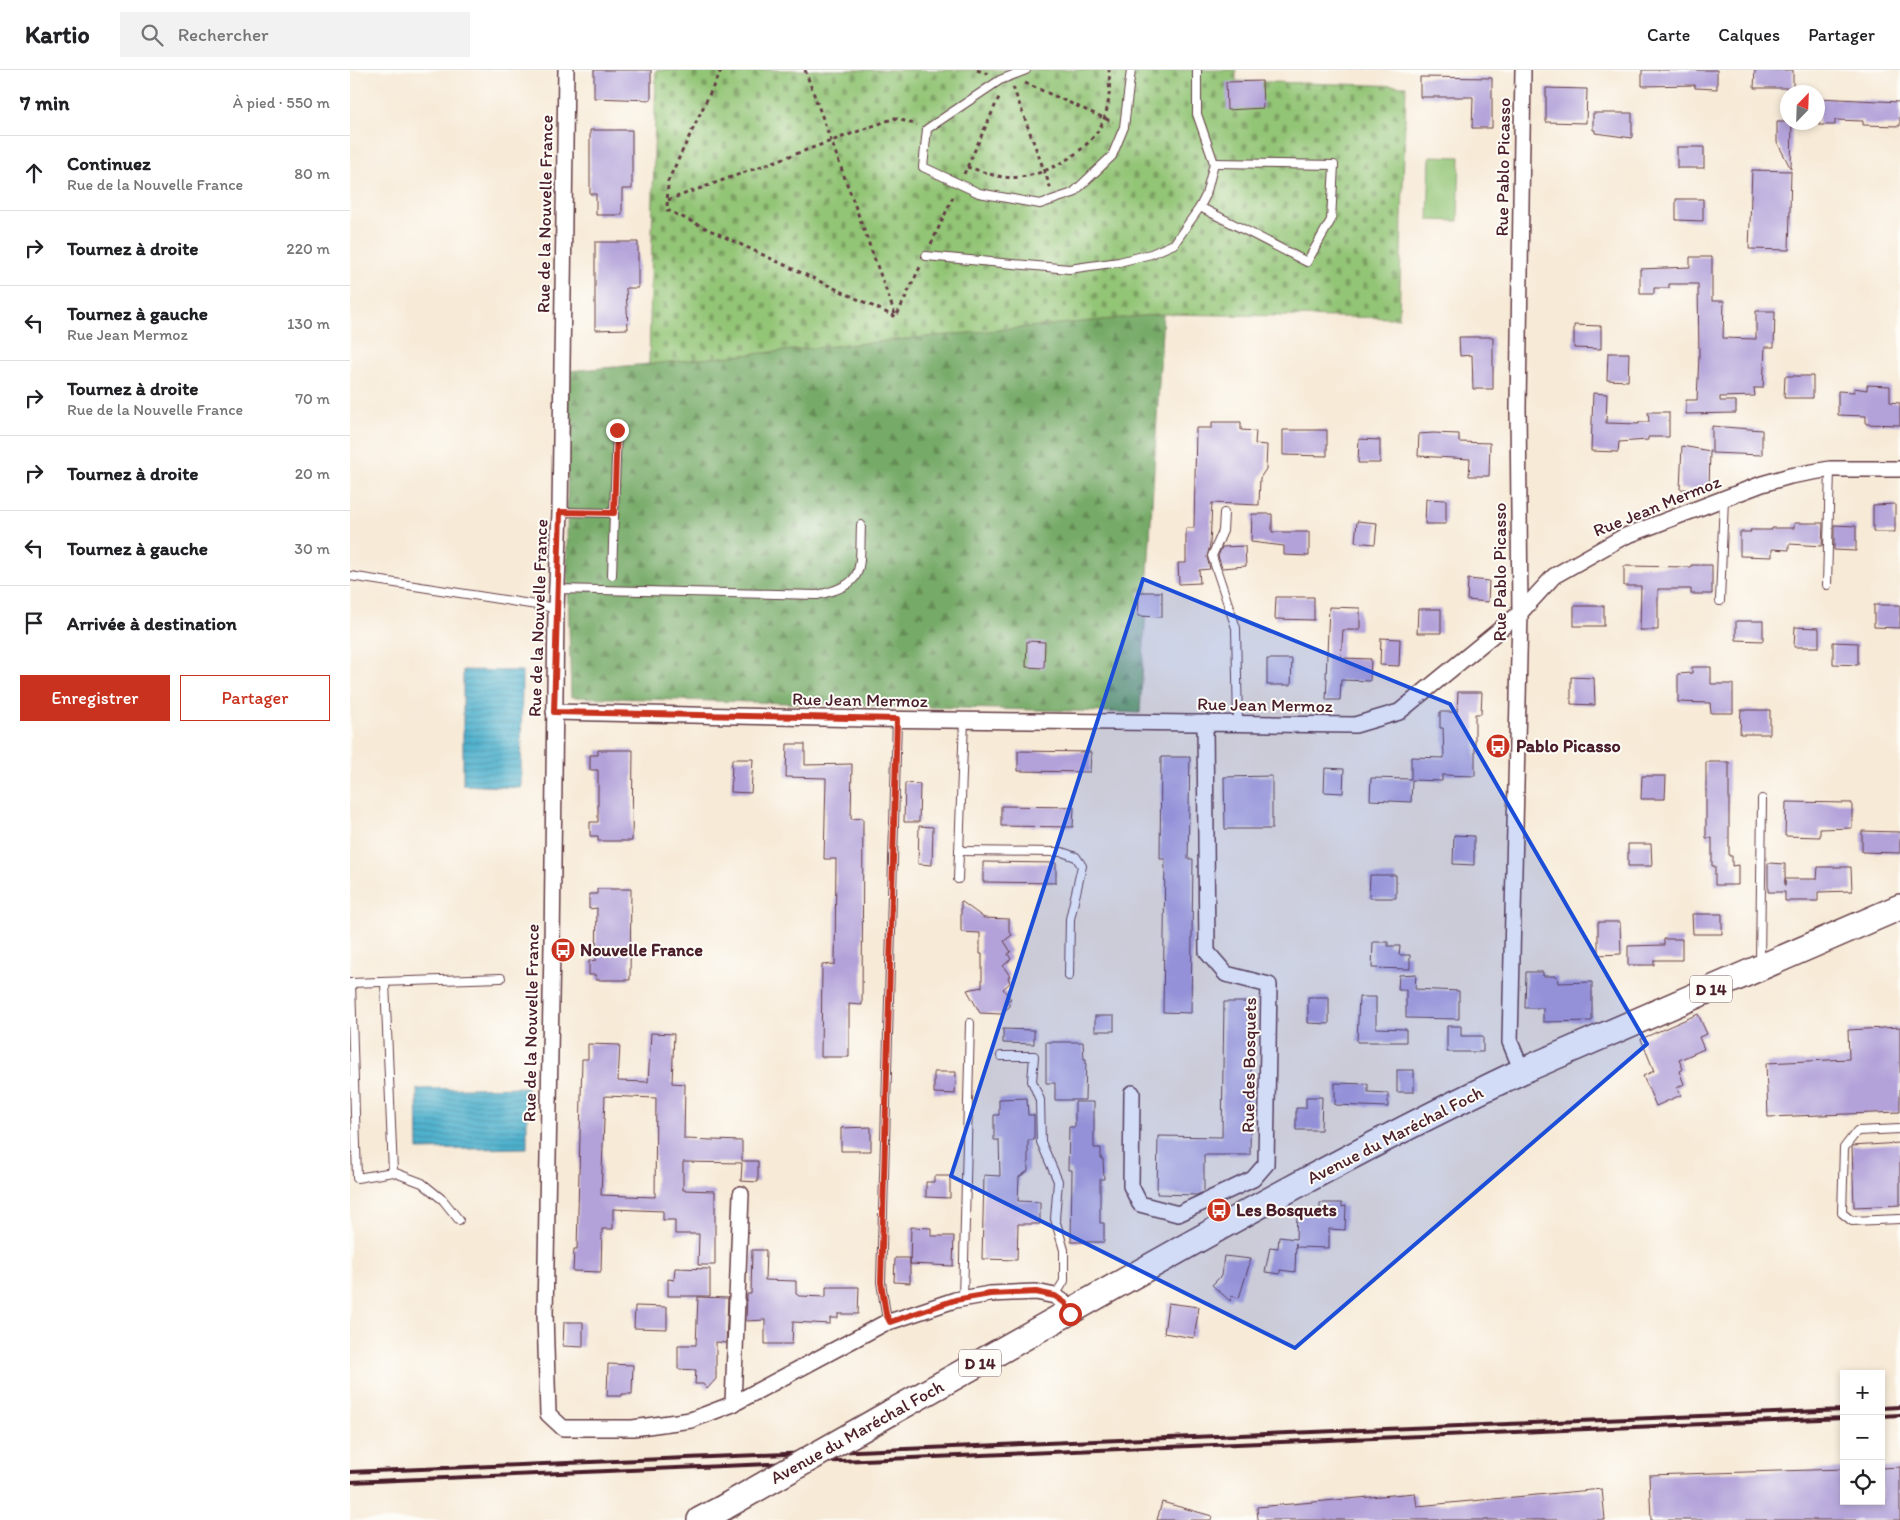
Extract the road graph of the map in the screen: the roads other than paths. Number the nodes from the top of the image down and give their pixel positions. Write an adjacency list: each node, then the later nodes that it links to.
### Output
1 (566, 70): 13 (street, Rue de la Nouvelle France)
2 (1026, 70): 3 (lane)
3 (1131, 70)
4 (1197, 70): 6 (lane)
5 (1523, 70): 23 (street, Rue Pablo Picasso)
6 (1214, 163): 7 (lane); 7 (lane)
7 (1200, 207): 8 (lane)
8 (926, 256)
9 (617, 430): 15 (lane)
10 (1830, 469): 11 (street, Rue Jean Mermoz); 12 (street, Rue Jean Mermoz); 19 (lane)
11 (1900, 469)
12 (1724, 498): 21 (lane); 23 (street, Rue Jean Mermoz)
13 (560, 512): 15 (lane); 20 (street, Rue de la Nouvelle France)
14 (1224, 512): 28 (lane)
15 (614, 513): 17 (lane)
16 (861, 525): 20 (lane)
17 (612, 575)
18 (350, 576): 22 (lane)
19 (1827, 585)
20 (557, 589): 22 (street, Rue de la Nouvelle France)
21 (1720, 601)
22 (556, 608): 24 (street, Rue de la Nouvelle France)
23 (1520, 613): 28 (street, Rue Jean Mermoz); 40 (street, Rue Pablo Picasso)
24 (554, 712): 25 (street, Rue Jean Mermoz); 51 (street, Rue de la Nouvelle France)
25 (897, 719): 26 (street, Rue Jean Mermoz); 50 (lane)
26 (964, 720): 27 (street, Rue Jean Mermoz); 30 (lane)
27 (1206, 723): 28 (street, Rue Jean Mermoz); 41 (street, Rue des Bosquets)
28 (1238, 724)
29 (1762, 799): 33 (lane)
30 (959, 851): 31 (lane); 34 (lane)
31 (958, 879)
32 (1900, 906): 33 (main road, Avenue du Maréchal Foch / D 14)
33 (1760, 967): 40 (main road, Avenue du Maréchal Foch / D 14)
34 (1069, 976)
35 (502, 978): 36 (lane)
36 (385, 982): 37 (lane); 43 (lane)
37 (351, 983): 44 (lane)
38 (970, 1023): 48 (lane)
39 (1001, 1056): 49 (lane)
40 (1522, 1071): 49 (main road, Avenue du Maréchal Foch / D 14)
41 (1132, 1093)
42 (1900, 1129): 46 (lane)
43 (393, 1172): 44 (lane); 47 (lane)
44 (354, 1178)
45 (741, 1194): 51 (street)
46 (1900, 1219)
47 (459, 1220)
48 (964, 1299): 49 (street, Rue de la Nouvelle France); 50 (street, Rue de la Nouvelle France)
49 (1062, 1305): 52 (main road, Avenue du Maréchal Foch / D 14, bridge)
50 (890, 1322): 51 (street, Rue de la Nouvelle France)
51 (733, 1404)
52 (710, 1514)

